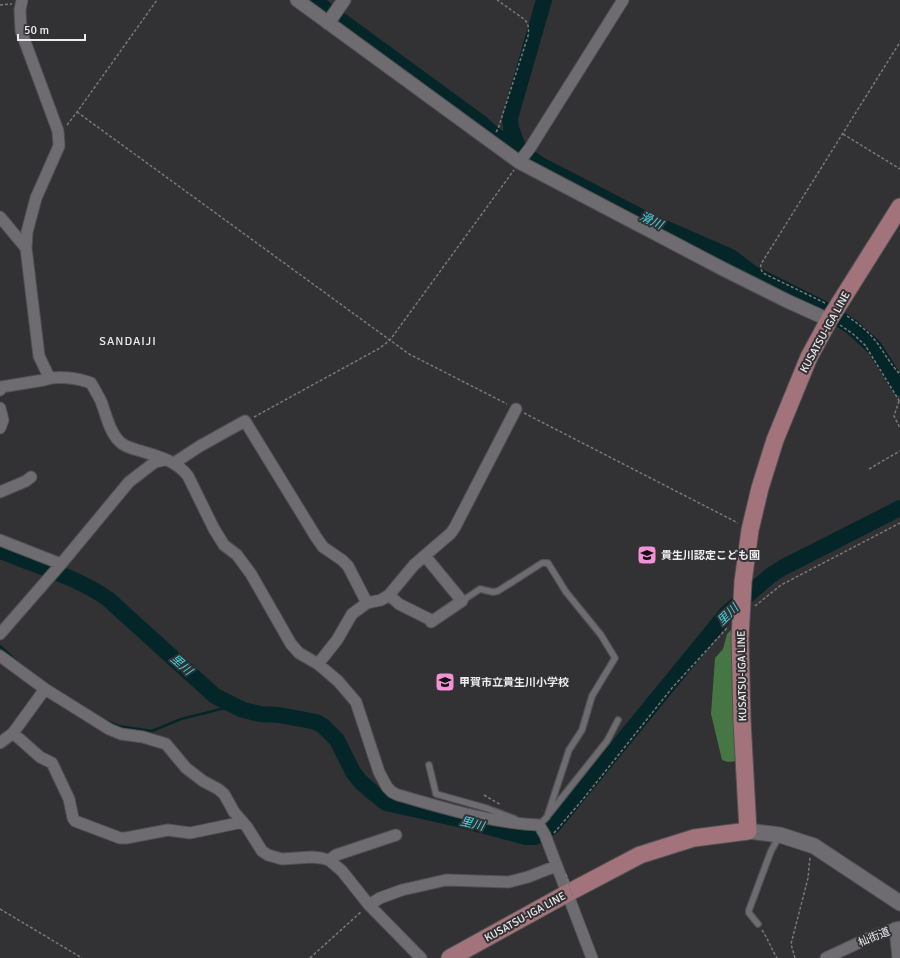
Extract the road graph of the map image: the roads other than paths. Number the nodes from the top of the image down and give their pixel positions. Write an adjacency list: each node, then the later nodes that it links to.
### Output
1 (22, 0): 9 (street)
2 (297, 0): 5 (street)
3 (344, 0): 5 (street)
4 (622, 0): 6 (street)
5 (328, 23): 6 (street)
6 (521, 160): 10 (street)
7 (898, 213): 10 (main road, KUSATSU-IGA LINE)
8 (0, 217): 9 (street)
9 (26, 248): 11 (street)
10 (833, 314): 36 (main road, KUSATSU-IGA LINE)
11 (49, 377): 12 (street); 16 (street)
12 (0, 390)
13 (0, 408): 15 (street)
14 (516, 409): 20 (street)
15 (0, 428)
16 (169, 461): 21 (street); 24 (street); 27 (street)
17 (31, 477): 18 (street)
18 (0, 492)
19 (0, 540): 21 (street)
20 (425, 556): 22 (street); 23 (street)
21 (59, 566): 25 (street)
22 (389, 595): 23 (street); 24 (street)
23 (462, 601): 35 (lane)
24 (367, 603): 27 (street)
25 (0, 634)
26 (0, 656): 28 (street)
27 (318, 664): 34 (street)
28 (45, 690): 30 (street); 33 (street)
29 (618, 720): 35 (lane)
30 (12, 733): 31 (street); 33 (street)
31 (0, 743)
32 (429, 765): 34 (lane)
33 (243, 822): 39 (street)
34 (526, 825): 35 (street)
35 (543, 829): 40 (street)
36 (748, 831): 38 (main road); 41 (main road, KUSATSU-IGA LINE)
37 (396, 835): 39 (street)
38 (780, 835): 42 (main road); 44 (lane)
39 (329, 860): 43 (street)
40 (556, 866): 41 (street); 43 (street)
41 (569, 895): 47 (main road, KUSATSU-IGA LINE); 48 (street)
42 (900, 903)
43 (369, 905): 46 (street)
44 (758, 924)
45 (898, 928): 49 (street, 杣街道); 50 (street)
46 (421, 958)
47 (450, 958)
48 (592, 958)
49 (826, 958)
50 (898, 958)

